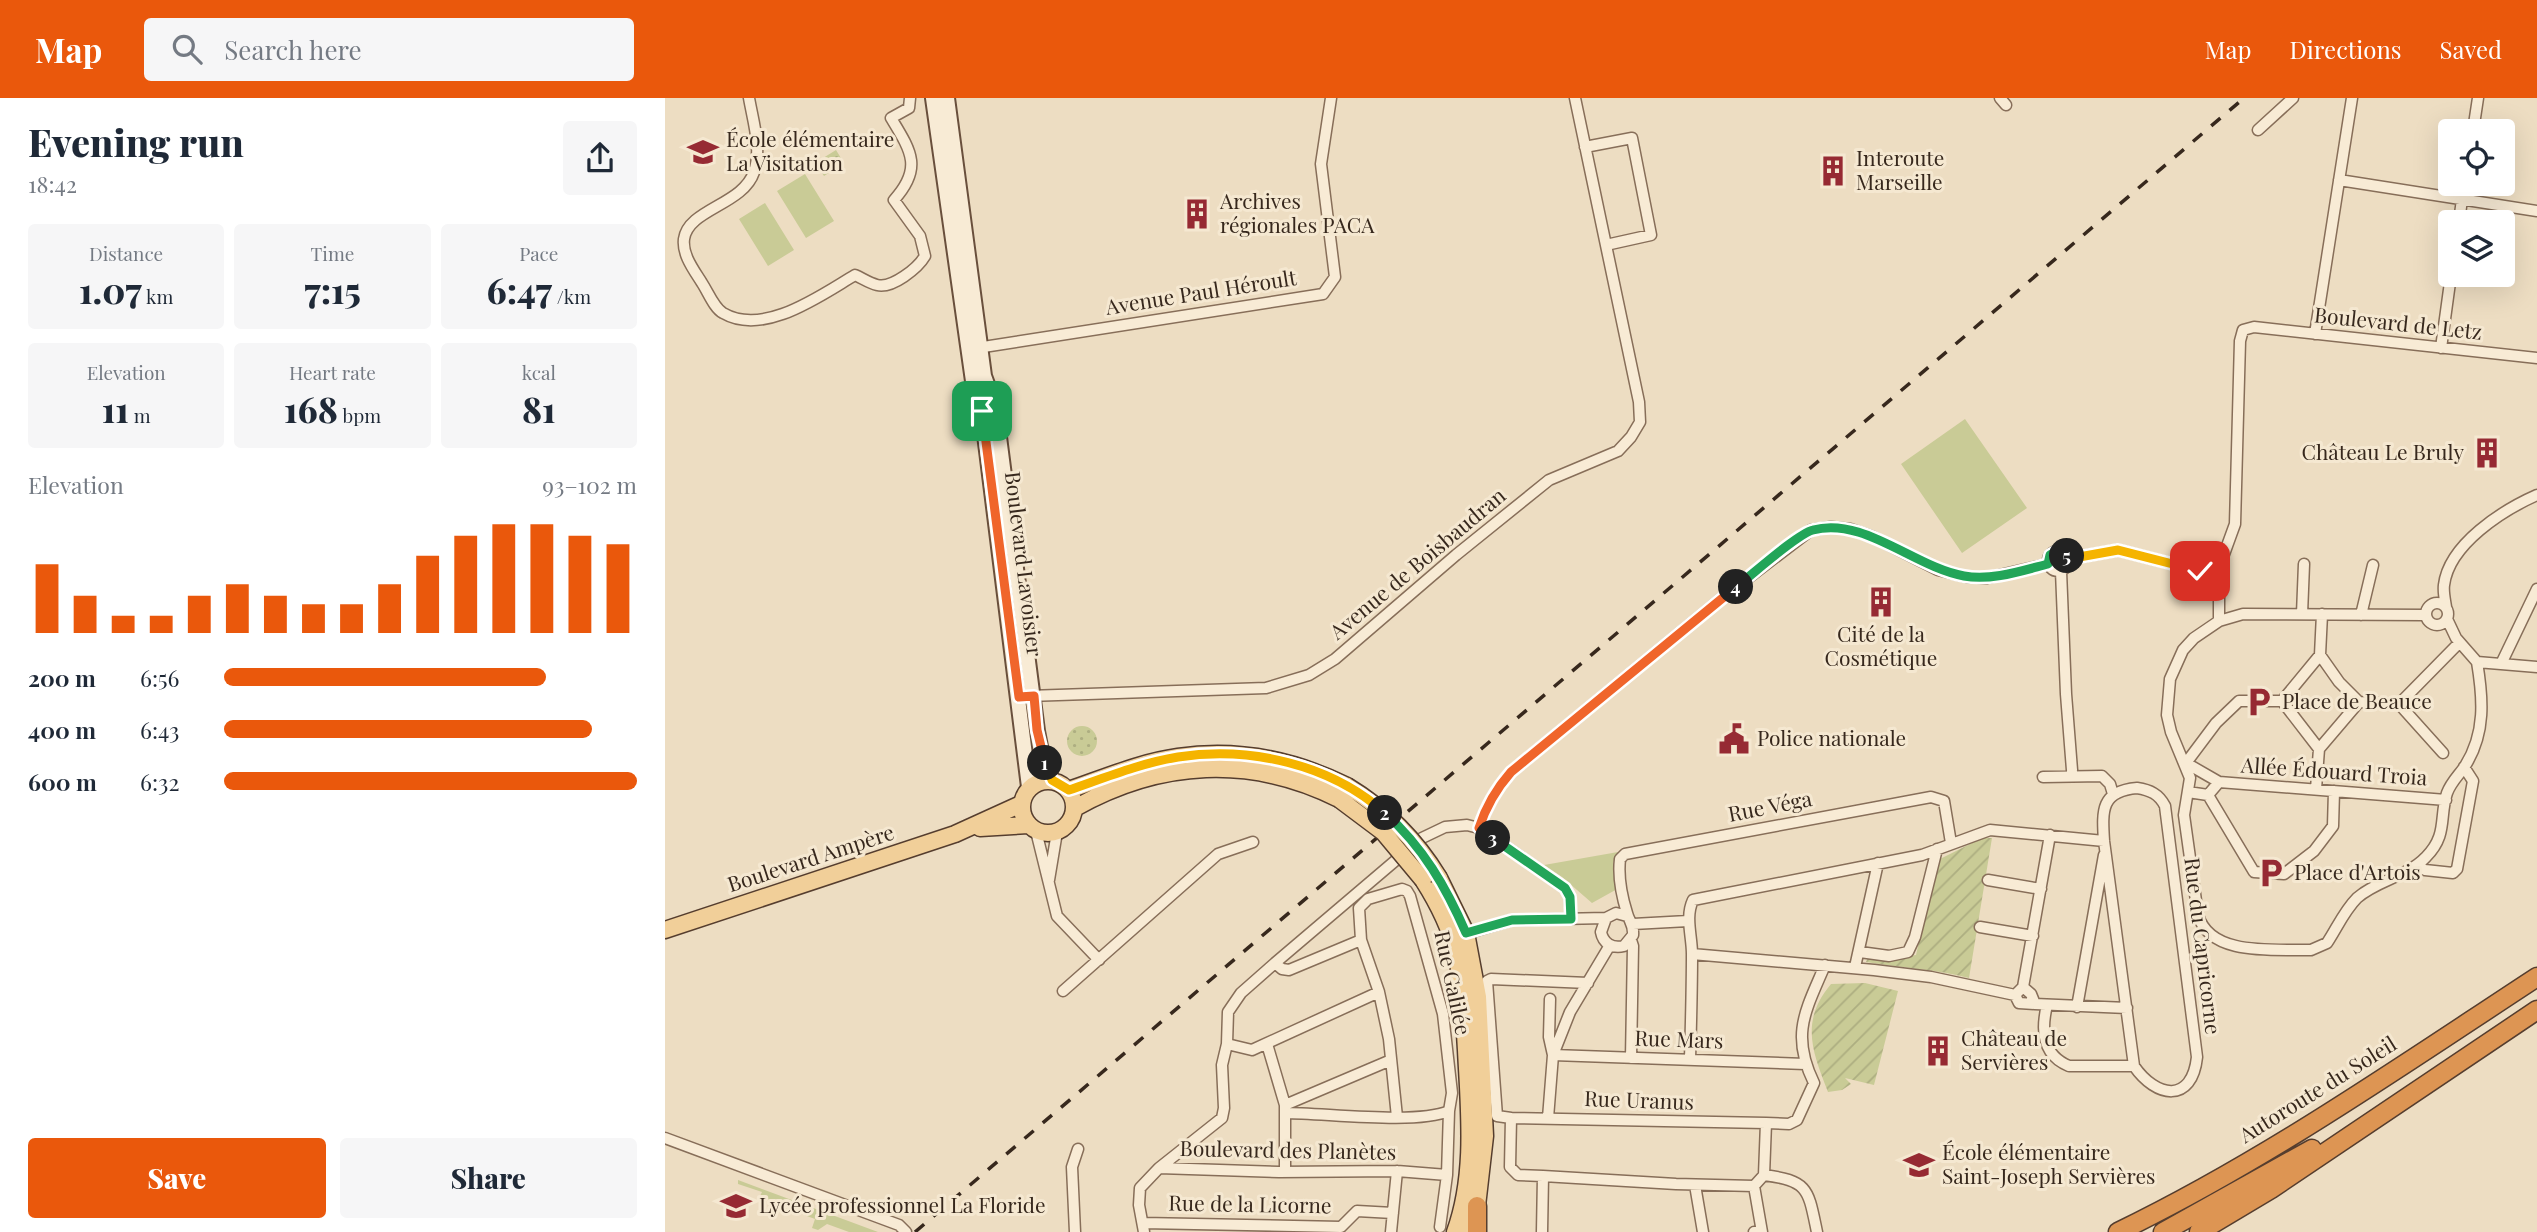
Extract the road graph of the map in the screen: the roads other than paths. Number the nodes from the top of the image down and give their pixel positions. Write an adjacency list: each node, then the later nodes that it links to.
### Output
1 (749, 98): 2 (street)
2 (910, 98)
3 (933, 98): 22 (street, Boulevard Lavoisier)
4 (947, 98): 22 (street, Boulevard Lavoisier)
5 (1331, 98): 22 (street, Avenue Paul Héroult)
6 (1575, 98): 12 (street, Avenue de Boisbaudran)
7 (2293, 98): 11 (street)
8 (2352, 98): 13 (street)
9 (2478, 98): 10 (street)
10 (2475, 119)
11 (2258, 130)
12 (1585, 147): 18 (street, Avenue de Boisbaudran); 18 (street)
13 (2339, 180): 15 (street); 20 (street)
14 (2463, 196): 15 (street)
15 (2462, 200): 16 (street); 17 (street)
16 (2461, 210)
17 (2537, 211)
18 (1606, 245): 47 (street, Avenue de Boisbaudran)
19 (2449, 287): 21 (street)
20 (2315, 334): 21 (street, Boulevard de Letz); 25 (street, Boulevard de Letz)
21 (2441, 348): 23 (street, Boulevard de Letz)
22 (974, 349): 47 (street, Boulevard Lavoisier)
23 (2537, 358)
24 (2537, 495): 31 (street)
25 (2068, 559): 26 (street); 29 (street)
26 (2048, 564): 29 (street); 72 (street)
27 (2304, 564): 35 (street)
28 (2373, 565): 37 (street)
29 (2061, 571): 55 (street)
30 (2219, 586): 40 (street)
31 (2444, 587): 33 (street); 34 (street)
32 (2537, 589): 45 (street)
33 (2430, 604): 34 (street); 38 (street)
34 (2446, 607): 39 (street)
35 (2302, 614): 36 (street); 40 (street)
36 (2322, 614): 37 (street); 43 (street)
37 (2361, 615): 38 (street)
38 (2425, 615): 41 (street)
39 (2447, 619): 41 (street); 42 (street)
40 (2220, 621): 53 (street)
41 (2438, 626): 42 (street)
42 (2458, 640): 44 (street); 50 (street)
43 (2320, 655): 48 (street); 49 (street)
44 (2477, 662): 45 (street); 54 (street)
45 (2501, 664): 46 (street)
46 (2537, 667)
47 (1027, 696): 57 (street, Boulevard Lavoisier); 59 (street, Boulevard Lavoisier)
48 (2281, 701): 51 (street); 53 (street)
49 (2359, 702): 50 (street); 51 (street)
50 (2399, 705): 52 (street)
51 (2319, 749): 60 (street)
52 (2442, 753)
53 (2186, 763): 58 (street, Allée Édouard Troia); 64 (street)
54 (2464, 767): 67 (street); 80 (street)
55 (2072, 770)
56 (2043, 777): 65 (street)
57 (1052, 780): 59 (main road); 61 (main road)
58 (2219, 782): 60 (street, Allée Édouard Troia); 66 (street, Allée Édouard Troia)
59 (1029, 787): 68 (main road)
60 (2316, 789): 62 (street, Allée Édouard Troia)
61 (1069, 790): 63 (main road); 69 (main road)
62 (2334, 790): 66 (street); 67 (street, Allée Édouard Troia)
63 (1343, 792): 69 (main road); 90 (main road, bridge)
64 (2188, 792): 66 (street); 80 (street)
65 (2113, 793): 77 (street); 119 (street, Rue du Capricorne)
66 (2208, 795)
67 (2446, 800): 80 (street)
68 (1021, 804): 70 (main road, Boulevard Ampère); 71 (main road)
69 (1075, 808): 73 (main road)
70 (971, 828): 71 (main road, Boulevard Ampère); 89 (main road, Boulevard Ampère)
71 (1032, 828): 73 (main road); 82 (street)
72 (1479, 828): 85 (street); 99 (street)
73 (1057, 832): 82 (street)
74 (2050, 835): 76 (street); 77 (street); 83 (street)
75 (1253, 842): 98 (street)
76 (1951, 843): 78 (street); 86 (street, Rue Véga)
77 (2104, 845): 109 (street); 110 (street)
78 (1937, 849): 79 (street); 96 (street)
79 (1878, 863): 87 (street); 96 (street)
80 (2418, 866)
81 (1988, 880): 83 (street)
82 (1048, 887): 98 (street)
83 (2041, 889): 92 (street)
84 (1606, 918): 85 (street); 86 (street); 91 (street)
85 (1571, 919): 90 (street); 91 (street)
86 (1630, 920): 87 (street); 94 (street)
87 (1688, 921): 97 (street)
88 (1980, 927): 92 (street)
89 (665, 930)
90 (1459, 936): 137 (main road); 140 (main road)
91 (1602, 936): 95 (street)
92 (2033, 936): 105 (street)
93 (1361, 940): 99 (street); 106 (street); 122 (street, Rue Galilée)
94 (1631, 940): 95 (street); 115 (street)
95 (1610, 945): 103 (street)
96 (1860, 952): 101 (street)
97 (1692, 954): 100 (street); 116 (street)
98 (1098, 960): 104 (street)
99 (1275, 963): 112 (street)
100 (1825, 965): 101 (street); 118 (street)
101 (1856, 967): 105 (street)
102 (2537, 977): 150 (highway, Autoroute du Soleil)
103 (1588, 983): 114 (street); 124 (street)
104 (1063, 991)
105 (2019, 991): 108 (street)
106 (1379, 992): 113 (street); 117 (street)
107 (1550, 999): 114 (street)
108 (2047, 1005): 109 (street); 119 (street)
109 (2077, 1007): 110 (street)
110 (2127, 1008): 119 (street)
111 (2537, 1010): 120 (highway)
112 (1227, 1044): 113 (street); 129 (street)
113 (1268, 1044): 121 (street)
114 (1553, 1055): 115 (street, Rue Mars); 125 (street)
115 (1631, 1058): 116 (street, Rue Mars)
116 (1690, 1059): 118 (street, Rue Mars)
117 (1391, 1060): 121 (street); 123 (street)
118 (1805, 1064): 126 (street, Rue Uranus)
119 (2134, 1066)
120 (2416, 1090): 151 (highway); 152 (highway)
121 (1285, 1109): 123 (street); 131 (street)
122 (1449, 1111): 123 (street); 132 (street, Rue Galilée)
123 (1397, 1117)
124 (1511, 1118): 125 (street, Rue Uranus); 134 (street)
125 (1548, 1118): 126 (street, Rue Uranus)
126 (1766, 1124): 133 (street)
127 (665, 1138): 141 (street)
128 (1078, 1149): 142 (street)
129 (1159, 1168): 131 (street, Boulevard des Planètes); 139 (street, Boulevard des Planètes)
130 (1397, 1171): 131 (street, Boulevard des Planètes); 132 (street, Boulevard des Planètes); 138 (street)
131 (1285, 1172)
132 (1447, 1174): 140 (street, Rue Galilée)
133 (1764, 1175): 136 (street); 149 (street)
134 (1543, 1176): 135 (street); 145 (street)
135 (1695, 1185): 136 (street); 146 (street)
136 (1754, 1186): 148 (street)
137 (1477, 1206): 140 (main road); 144 (highway)
138 (1393, 1213): 139 (street, Rue de la Licorne); 143 (street)
139 (1143, 1227)
140 (1454, 1230)
141 (906, 1232)
142 (1075, 1232)
143 (1391, 1232)
144 (1477, 1232)
145 (1542, 1232)
146 (1703, 1232)
147 (1754, 1232): 148 (street)
148 (1762, 1232)
149 (1817, 1232)
150 (2118, 1232)
151 (2163, 1232)
152 (2199, 1232)

